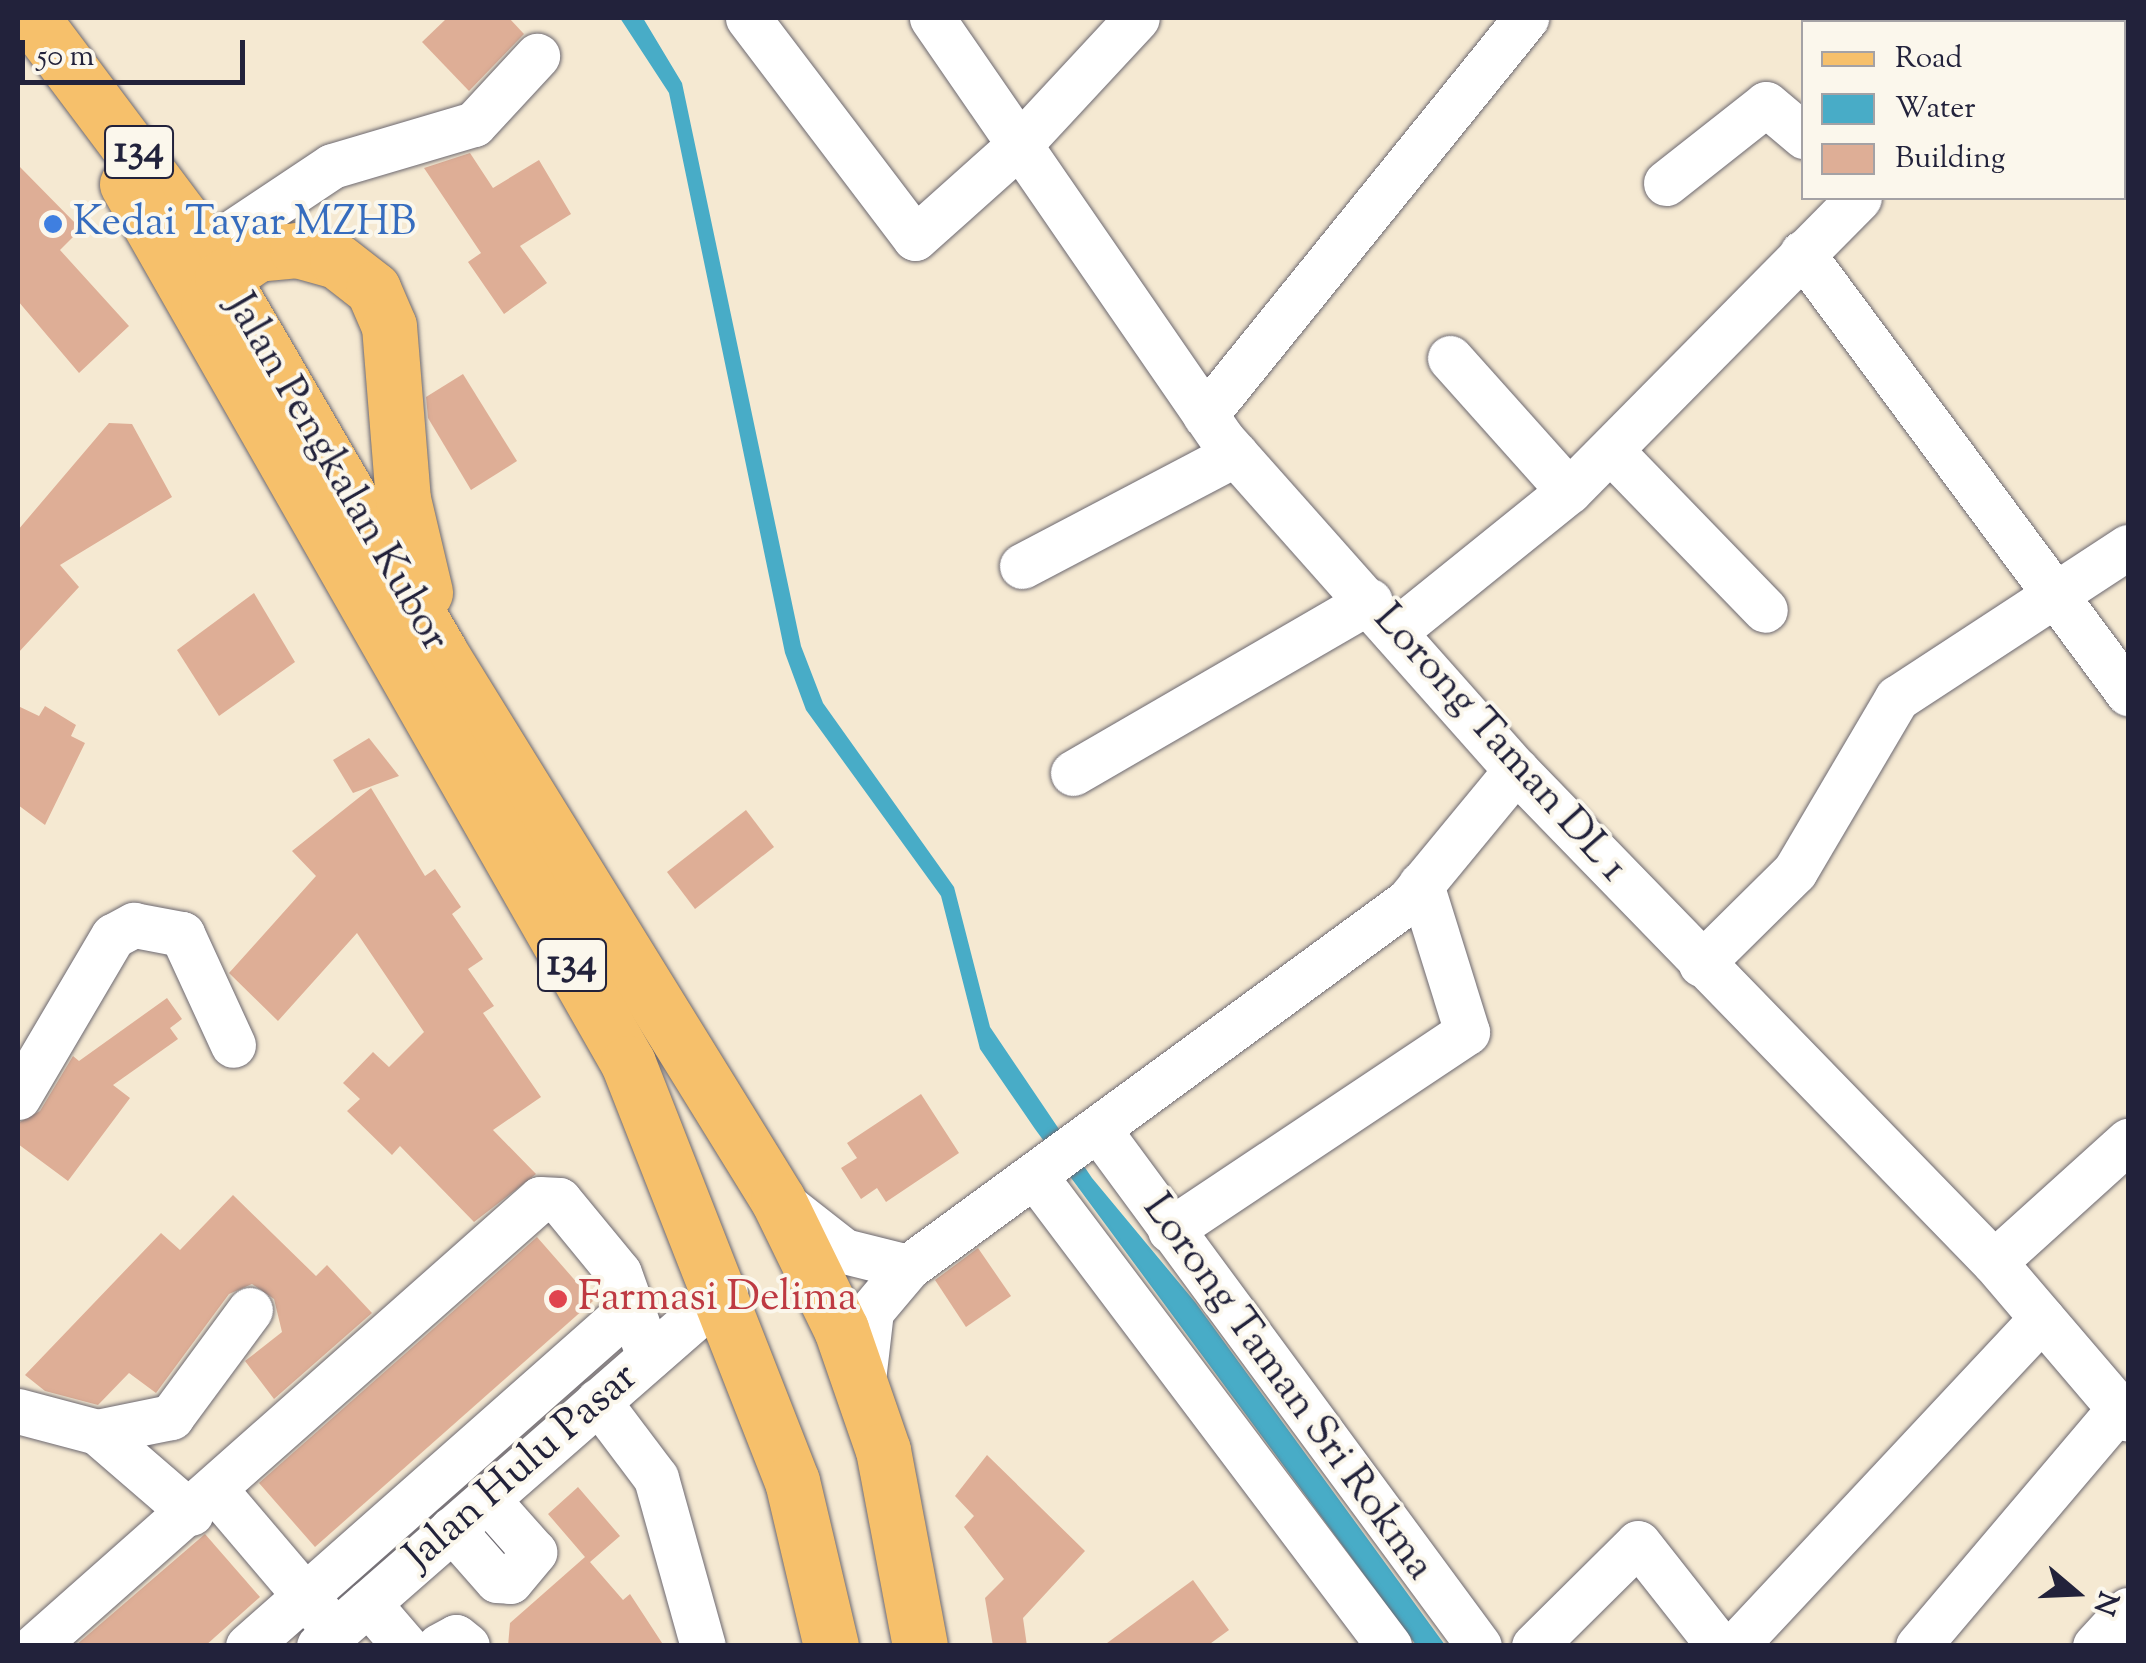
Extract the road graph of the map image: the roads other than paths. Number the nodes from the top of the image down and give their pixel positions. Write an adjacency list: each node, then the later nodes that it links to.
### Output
1 (32, 18): 7 (main road)
2 (748, 18): 9 (street)
3 (932, 18): 9 (street, Lorong Taman DL 1)
4 (1138, 18): 9 (street)
5 (1526, 18): 16 (street)
6 (537, 56): 13 (street)
7 (65, 61): 13 (main road, Jalan Pengkalan Kubor / 134); 14 (main road, Jalan Pengkalan Kubor / 134)
8 (1801, 133): 10 (street)
9 (1019, 144): 16 (street, Lorong Taman DL 1)
10 (1666, 183)
11 (1854, 200): 12 (street)
12 (1802, 253): 17 (street); 22 (street)
13 (214, 264): 14 (main road); 25 (main road, Jalan Pengkalan Kubor / 134); 25 (main road)
14 (204, 331): 40 (main road, Jalan Pengkalan Kubor / 134)
15 (1450, 358): 19 (street)
16 (1205, 415): 18 (street, Lorong Taman DL 1)
17 (1611, 451): 19 (street); 23 (street)
18 (1236, 454): 21 (street); 24 (street, Lorong Taman DL 1)
19 (1569, 491): 24 (street)
20 (2128, 547): 22 (street)
21 (1022, 566)
22 (2059, 597): 26 (street); 30 (street)
23 (1765, 610)
24 (1382, 617): 27 (street, Lorong Taman DL 1); 28 (street)
25 (440, 652): 36 (main road, Jalan Pengkalan Kubor / 134)
26 (2128, 692)
27 (1516, 770): 29 (street); 30 (street, Lorong Taman DL 1)
28 (1074, 773)
29 (1422, 884): 33 (street); 37 (street)
30 (1701, 964): 38 (street, Lorong Taman DL 1)
31 (233, 1045): 32 (street)
32 (18, 1097)
33 (1091, 1136): 35 (street); 37 (street, Lorong Taman Sri Rokma)
34 (2128, 1141): 38 (street)
35 (1040, 1175): 39 (street); 64 (street)
36 (778, 1200): 39 (street); 45 (main road, Jalan Pengkalan Kubor / 134)
37 (1170, 1230): 65 (street, Lorong Taman Sri Rokma)
38 (1994, 1262): 43 (street, Lorong Taman DL 1)
39 (908, 1268): 45 (street)
40 (725, 1291): 44 (street, Jalan Hulu Pasar); 57 (main road, Jalan Pengkalan Kubor / 134)
41 (632, 1308): 44 (street); 51 (street); 53 (street)
42 (250, 1310): 49 (street)
43 (2042, 1318): 48 (street, Lorong Taman DL 1); 68 (street)
44 (649, 1357): 46 (street, Jalan Hulu Pasar)
45 (863, 1390): 56 (main road, Jalan Pengkalan Kubor / 134)
46 (598, 1402): 50 (street, Jalan Hulu Pasar); 63 (street)
47 (18, 1410): 49 (street)
48 (2124, 1414): 69 (street)
49 (97, 1432): 51 (street)
50 (487, 1499): 52 (street, Jalan Hulu Pasar); 52 (street)
51 (203, 1502): 53 (street); 58 (street)
52 (452, 1529): 55 (street, Jalan Hulu Pasar)
53 (305, 1595): 55 (street); 59 (street)
54 (2128, 1610): 70 (street)
55 (341, 1626): 60 (street)
56 (918, 1631)
57 (833, 1637)
58 (35, 1646)
59 (248, 1646)
60 (404, 1646)
61 (439, 1646): 62 (street)
62 (467, 1646)
63 (703, 1646)
64 (1389, 1646)
65 (1478, 1646)
66 (1534, 1646): 67 (street)
67 (1720, 1646)
68 (1735, 1646)
69 (1918, 1646)
70 (2095, 1646)

